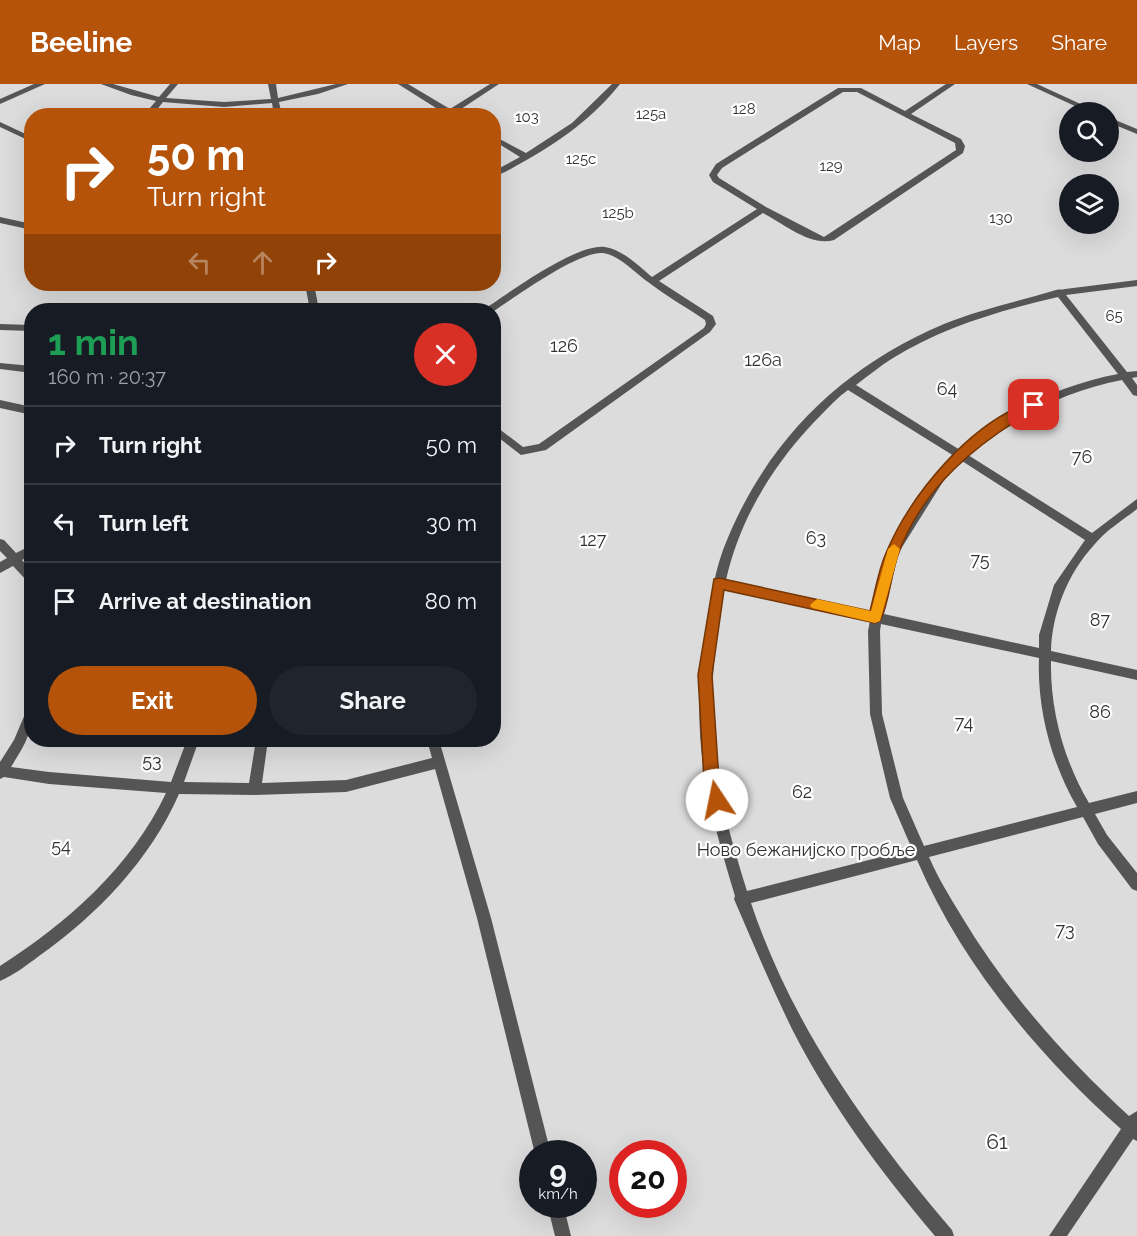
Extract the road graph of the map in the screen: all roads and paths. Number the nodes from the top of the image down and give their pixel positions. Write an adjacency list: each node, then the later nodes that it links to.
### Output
1 (41, 84): 13 (lane)
2 (105, 84): 11 (lane)
3 (174, 84): 11 (lane)
4 (272, 84): 12 (lane)
5 (344, 84): 12 (lane)
6 (402, 84): 17 (lane)
7 (495, 84): 18 (lane)
8 (616, 84): 25 (lane)
9 (951, 84): 19 (lane)
10 (1031, 84): 14 (lane)
11 (160, 100): 12 (lane); 15 (lane)
12 (275, 100): 16 (lane)
13 (0, 102)
14 (1072, 102)
15 (154, 108)
16 (276, 108)
17 (439, 108)
18 (460, 108)
19 (905, 114): 27 (lane); 27 (lane)
20 (0, 124): 23 (lane)
21 (1119, 124): 22 (lane)
22 (1137, 132)
23 (24, 136)
24 (501, 142): 25 (lane)
25 (526, 157): 26 (lane)
26 (501, 170)
27 (763, 209): 30 (lane)
28 (0, 220): 29 (lane)
29 (24, 225)
30 (652, 280): 33 (lane); 43 (lane)
31 (1137, 283): 32 (lane)
32 (1059, 292): 38 (lane); 39 (lane)
33 (500, 303)
34 (0, 327): 35 (lane)
35 (24, 328)
36 (0, 366): 37 (lane)
37 (24, 369)
38 (1131, 375): 40 (lane); 44 (lane)
39 (847, 384): 44 (lane); 52 (lane)
40 (1137, 392)
41 (0, 404): 42 (lane)
42 (24, 409)
43 (501, 435)
44 (960, 455): 46 (lane); 53 (lane)
45 (1137, 503): 46 (lane)
46 (1091, 537): 54 (lane)
47 (0, 543): 49 (lane)
48 (24, 553): 49 (lane)
49 (15, 558): 50 (lane); 51 (lane)
50 (0, 568)
51 (24, 569)
52 (719, 583): 53 (lane); 68 (lane)
53 (875, 617): 54 (lane); 66 (lane)
54 (1043, 654): 55 (lane); 65 (lane)
55 (1137, 675)
56 (24, 731): 61 (lane)
57 (190, 747): 62 (lane)
58 (261, 747): 63 (lane)
59 (435, 747): 60 (lane)
60 (440, 762): 63 (lane); 71 (lane)
61 (1, 772): 62 (lane)
62 (175, 788): 63 (lane); 69 (lane)
63 (255, 789)
64 (1137, 797): 65 (lane)
65 (1085, 810): 66 (lane); 67 (lane)
66 (917, 854): 68 (lane); 70 (lane)
67 (1137, 884)
68 (741, 899): 74 (lane)
69 (0, 974)
70 (1135, 1127): 75 (lane)
71 (540, 1140)
72 (558, 1218): 73 (lane)
73 (563, 1236)
74 (946, 1236)
75 (1057, 1236)

